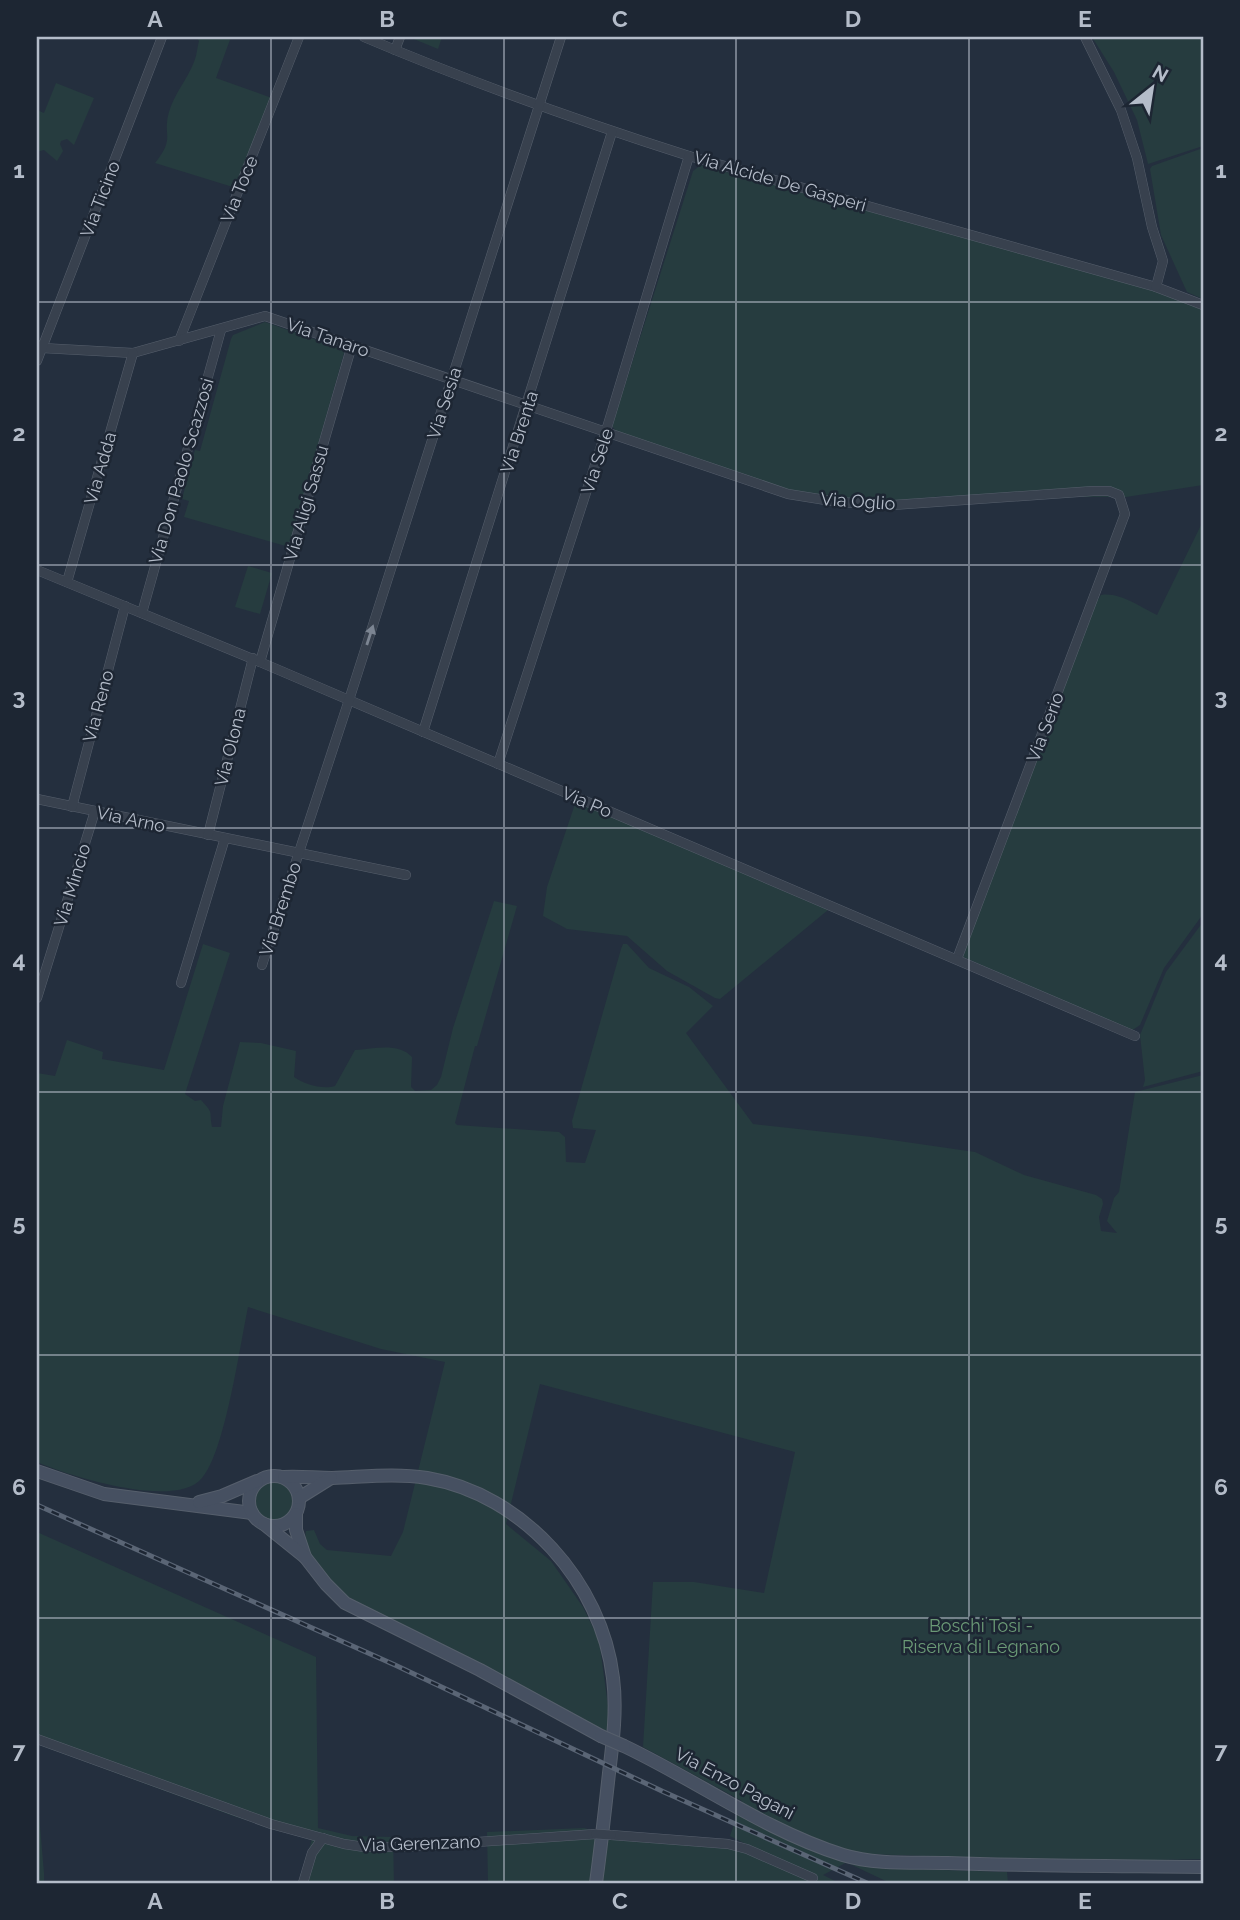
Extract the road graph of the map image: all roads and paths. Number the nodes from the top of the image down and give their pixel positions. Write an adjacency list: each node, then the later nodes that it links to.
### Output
1 (162, 37): 16 (street, Via Ticino)
2 (299, 37): 14 (street, Via Toce)
3 (364, 37): 7 (street, Via Alcide De Gasperi)
4 (400, 37): 7 (street)
5 (561, 37): 8 (street, Via Sesia)
6 (1085, 37): 11 (street)
7 (395, 50): 8 (street, Via Alcide De Gasperi)
8 (538, 105): 9 (street, Via Alcide De Gasperi); 19 (street, Via Sesia)
9 (612, 132): 10 (street, Via Alcide De Gasperi); 20 (street, Via Brenta)
10 (689, 156): 11 (street, Via Alcide De Gasperi); 21 (street, Via Sele)
11 (1156, 287): 12 (street, Via Alcide De Gasperi)
12 (1203, 305)
13 (221, 330): 14 (street, Via Tanaro); 15 (street, Via Tanaro); 26 (street, Via Don Paolo Scazzosi)
14 (179, 341): 17 (street, Via Tanaro)
15 (352, 345): 19 (street, Via Tanaro); 27 (street, Via Aligi Sassu)
16 (40, 346): 17 (street, Via Tanaro); 18 (street, Via Ticino)
17 (133, 353): 24 (street, Via Adda)
18 (37, 361)
19 (452, 379): 20 (street, Via Tanaro); 28 (street, Via Sesia, one-way to 19)
20 (528, 404): 21 (street, Via Tanaro); 29 (street, Via Brenta)
21 (606, 431): 22 (street, Via Oglio); 30 (street, Via Sele)
22 (1119, 495): 38 (street, Via Serio)
23 (37, 570): 24 (street, Via Po)
24 (68, 582): 25 (street, Via Po)
25 (125, 606): 26 (street, Via Po); 32 (street, Via Reno)
26 (142, 613): 27 (street, Via Po)
27 (256, 660): 28 (street, Via Po); 34 (street, Via Olona)
28 (349, 700): 29 (street, Via Po); 36 (street, Via Sesia)
29 (423, 732): 30 (street, Via Po)
30 (498, 764): 38 (street, Via Po)
31 (37, 799): 32 (street, Via Arno)
32 (72, 807): 33 (street, Via Arno)
33 (95, 811): 34 (street, Via Arno); 41 (street, Via Mincio)
34 (208, 835): 35 (street, Via Arno)
35 (225, 838): 36 (street, Via Arno); 40 (street)
36 (298, 854): 37 (street, Via Arno); 39 (street, Via Brembo)
37 (406, 875)
38 (957, 959): 42 (street, Via Po)
39 (262, 965)
40 (181, 982)
41 (37, 998)
42 (1135, 1037)
43 (37, 1471): 48 (main road)
44 (284, 1477): 45 (main road); 46 (main road); 47 (main road)
45 (331, 1478): 47 (main road); 54 (main road)
46 (259, 1480): 48 (main road); 49 (main road)
47 (299, 1498): 50 (main road)
48 (192, 1503): 49 (main road)
49 (252, 1513): 51 (main road)
50 (296, 1514): 51 (main road); 52 (main road, Via Enzo Pagani)
51 (264, 1524): 52 (main road, Via Enzo Pagani)
52 (305, 1557): 56 (main road, Via Enzo Pagani, bridge)
53 (37, 1739): 55 (street, Via Gerenzano)
54 (603, 1834): 55 (street, Via Gerenzano); 57 (street, Via Gerenzano); 59 (main road)
55 (323, 1838): 58 (street)
56 (1203, 1867)
57 (813, 1878)
58 (303, 1883)
59 (596, 1883)

